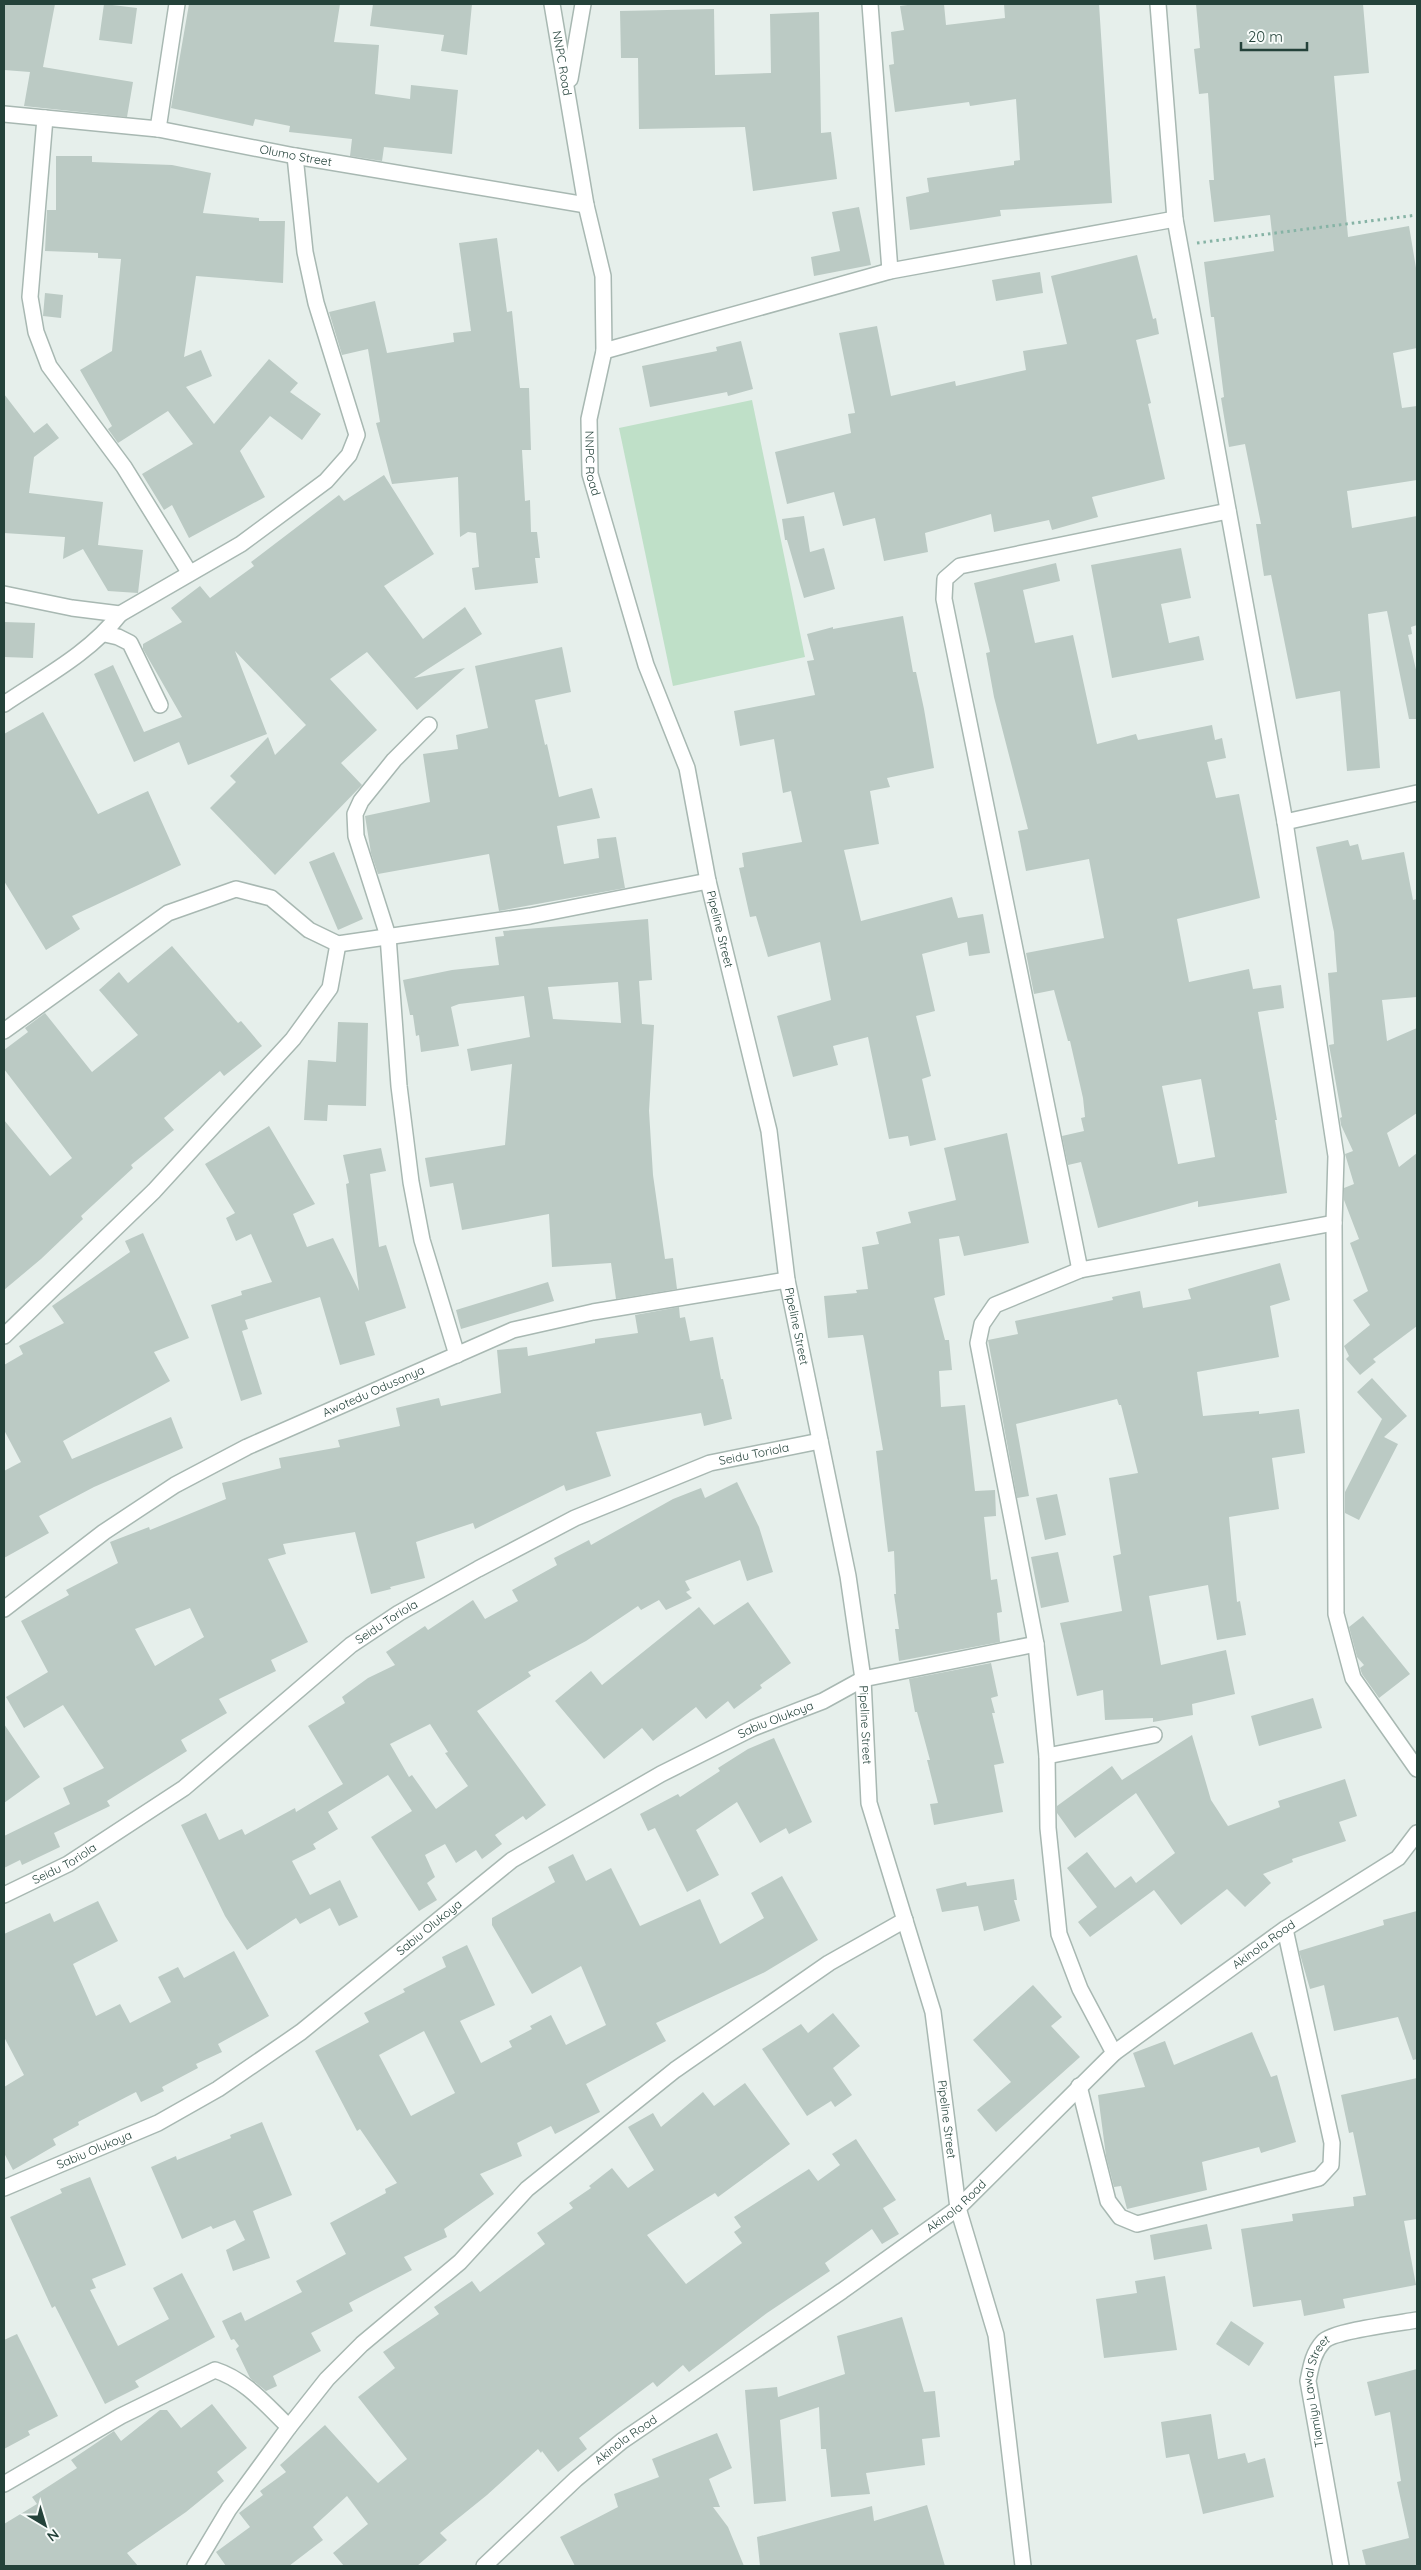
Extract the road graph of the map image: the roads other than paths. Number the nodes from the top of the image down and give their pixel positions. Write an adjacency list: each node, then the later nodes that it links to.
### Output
1 (176, 4): 9 (street)
2 (552, 4): 6 (street, NNPC Road)
3 (583, 4): 6 (street)
4 (870, 4): 13 (street)
5 (1158, 4): 12 (street)
6 (568, 90): 11 (street, NNPC Road)
7 (4, 114): 8 (street, Olumo Street)
8 (45, 118): 9 (street, Olumo Street); 16 (street)
9 (158, 129): 10 (street, Olumo Street)
10 (294, 156): 11 (street, Olumo Street); 16 (street)
11 (586, 205): 14 (street, NNPC Road)
12 (1175, 219): 13 (street); 15 (street)
13 (890, 271): 14 (street)
14 (604, 351): 25 (street, NNPC Road)
15 (1228, 511): 24 (street); 30 (street)
16 (189, 572): 18 (street)
17 (4, 594): 18 (street)
18 (120, 614): 19 (street)
19 (105, 634): 20 (street); 21 (street)
20 (4, 704)
21 (160, 705)
22 (429, 725): 26 (street)
23 (1417, 793): 24 (street)
24 (1285, 822): 29 (street)
25 (708, 881): 26 (street); 31 (street, Pipeline Street)
26 (388, 936): 27 (street); 33 (street)
27 (338, 944): 28 (street); 32 (street)
28 (4, 1031)
29 (1334, 1223): 30 (street); 40 (street)
30 (1080, 1270): 36 (street)
31 (787, 1280): 33 (street, Awotedu Odusanya); 34 (street, Pipeline Street)
32 (4, 1336)
33 (457, 1354): 35 (street, Awotedu Odusanya)
34 (820, 1441): 37 (street, Pipeline Street); 42 (street, Seidu Toriola)
35 (4, 1609)
36 (1036, 1644): 37 (street, Sabiu Olukoya); 39 (street)
37 (863, 1678): 43 (street, Pipeline Street); 47 (street, Sabiu Olukoya)
38 (1154, 1735): 39 (street)
39 (1047, 1756): 45 (street)
40 (1417, 1765)
41 (1417, 1833): 44 (street, Akinola Road)
42 (4, 1895)
43 (905, 1920): 48 (street, Pipeline Street); 50 (street)
44 (1286, 1929): 45 (street, Akinola Road); 46 (street)
45 (1114, 2053): 46 (street, Akinola Road)
46 (1078, 2086): 48 (street, Akinola Road)
47 (4, 2188)
48 (958, 2208): 53 (street, Akinola Road); 54 (street, Pipeline Street)
49 (1417, 2320): 55 (street, Tiamiyu Lawal Street)
50 (289, 2427): 51 (street); 52 (street)
51 (4, 2484)
52 (196, 2566)
53 (484, 2566)
54 (1023, 2566)
55 (1341, 2566)

